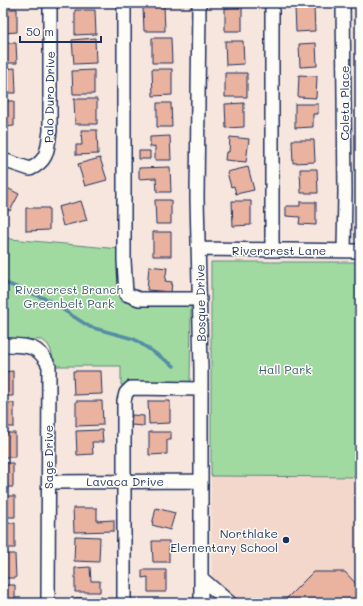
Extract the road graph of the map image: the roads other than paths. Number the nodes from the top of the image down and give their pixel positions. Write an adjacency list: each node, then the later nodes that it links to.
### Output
1 (50, 3): 6 (street, Palo Duro Drive)
2 (124, 3): 11 (street)
3 (199, 3): 7 (street, Bosque Drive)
4 (272, 3): 8 (street)
5 (343, 3): 9 (street, Coleta Place)
6 (3, 160)
7 (199, 249): 8 (street, Rivercrest Lane); 11 (street, Bosque Drive)
8 (272, 250): 9 (street, Rivercrest Lane)
9 (344, 250): 10 (street, Rivercrest Lane)
10 (360, 251)
11 (200, 299): 13 (street, Bosque Drive)
12 (3, 345): 16 (street, Sage Drive)
13 (201, 389): 14 (street); 15 (street, Bosque Drive)
14 (124, 481): 15 (street, Lavaca Drive); 16 (street, Lavaca Drive); 19 (street)
15 (200, 481): 17 (street, Bosque Drive)
16 (49, 482): 18 (street, Sage Drive)
17 (201, 578): 20 (street, Bosque Drive); 21 (street)
18 (48, 603)
19 (124, 603)
20 (201, 603)
21 (230, 603)

